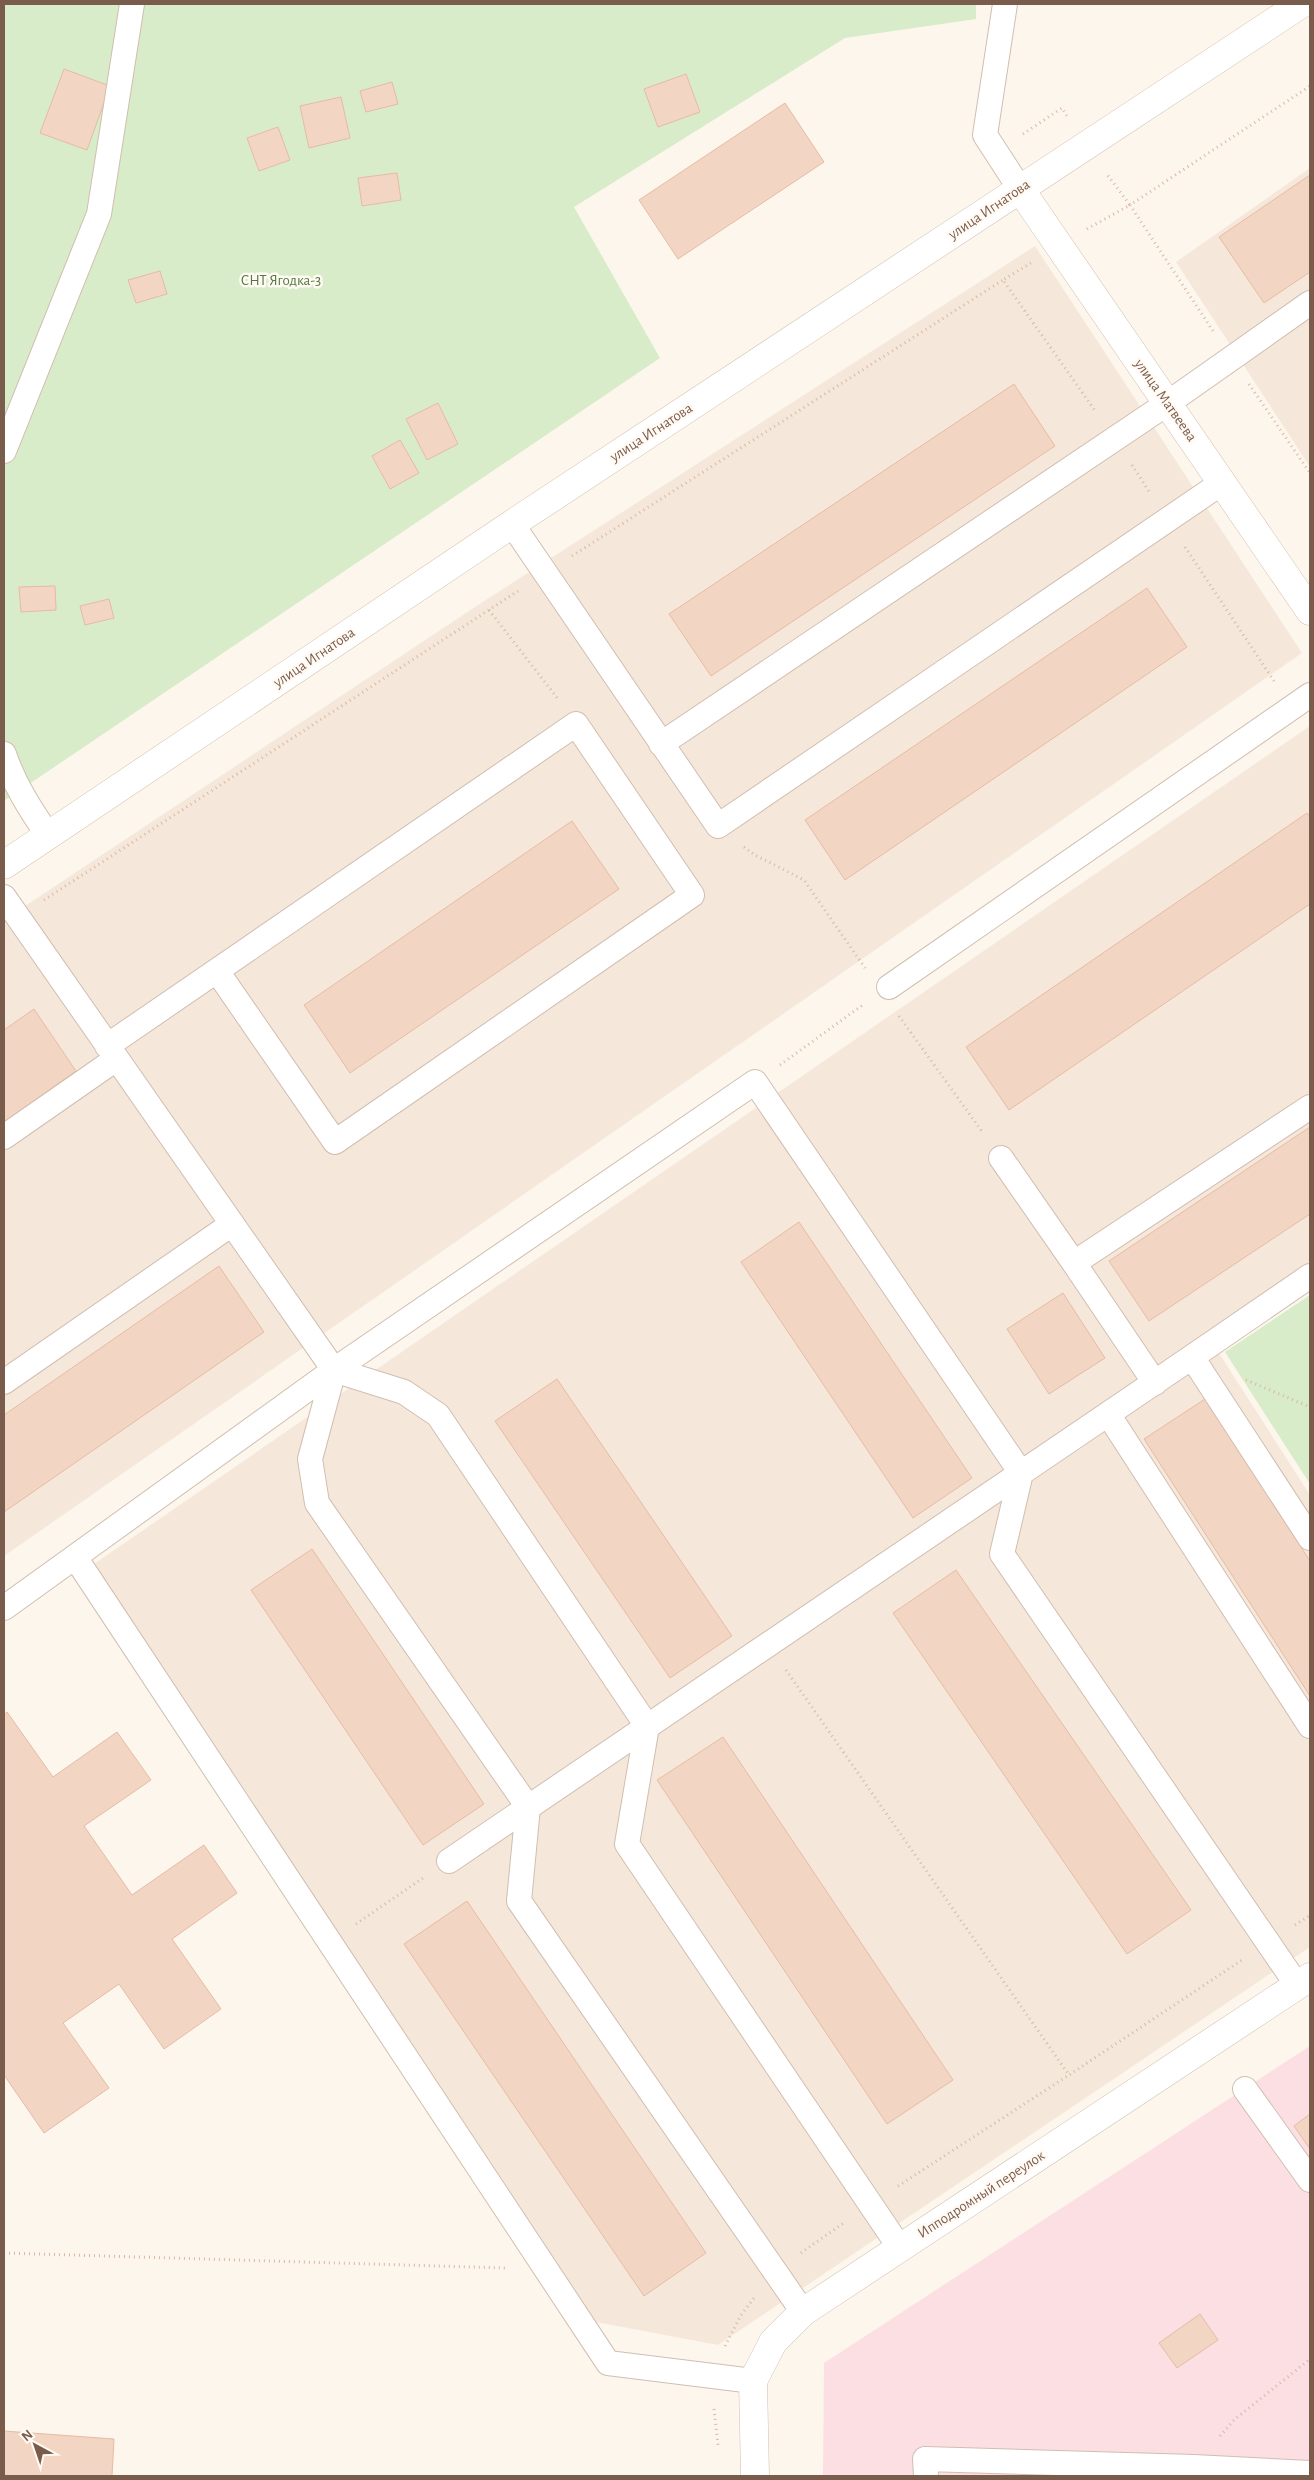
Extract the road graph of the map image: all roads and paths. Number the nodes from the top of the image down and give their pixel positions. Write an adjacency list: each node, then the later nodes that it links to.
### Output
1 (132, 4): 10 (lane)
2 (1005, 4): 5 (lane)
3 (1301, 4): 5 (main road, улица Игнатова)
4 (1310, 86): 6 (path)
5 (1020, 189): 9 (main road, улица Матвеева); 12 (main road, улица Игнатова)
6 (1130, 205)
7 (1003, 280): 13 (path)
8 (1310, 304): 9 (lane)
9 (1168, 403): 11 (main road, улица Матвеева); 18 (lane)
10 (4, 451)
11 (1223, 482): 14 (main road, улица Матвеева); 18 (lane)
12 (512, 524): 13 (lane); 20 (main road, улица Игнатова)
13 (546, 572): 15 (path); 18 (lane)
14 (1309, 608)
15 (489, 610): 17 (path); 23 (path)
16 (1310, 695): 25 (lane)
17 (576, 724): 24 (lane); 24 (lane)
18 (661, 744)
19 (4, 754): 20 (lane)
20 (48, 835): 21 (main road, улица Игнатова)
21 (4, 865)
22 (4, 897): 23 (lane)
23 (18, 918): 26 (lane)
24 (217, 971): 26 (lane)
25 (889, 987): 27 (path)
26 (112, 1052): 29 (lane); 31 (lane)
27 (755, 1082): 35 (lane); 40 (lane)
28 (1310, 1107): 32 (lane)
29 (4, 1137)
30 (1001, 1158): 32 (lane)
31 (232, 1224): 35 (lane); 36 (lane)
32 (1074, 1263): 37 (lane)
33 (1310, 1276): 34 (lane)
34 (1192, 1357): 37 (lane); 38 (path); 41 (lane)
35 (334, 1370): 42 (lane); 45 (lane); 47 (lane)
36 (4, 1382)
37 (1155, 1383): 39 (lane)
38 (1310, 1407)
39 (1108, 1414): 40 (lane); 46 (lane)
40 (1021, 1473): 44 (lane); 51 (lane)
41 (1310, 1538)
42 (75, 1557): 43 (lane); 50 (lane)
43 (4, 1608)
44 (769, 1645): 45 (lane); 51 (path)
45 (647, 1726): 47 (lane); 55 (lane)
46 (1310, 1726)
47 (528, 1807): 48 (lane); 58 (lane)
48 (449, 1861): 50 (path)
49 (1310, 1915): 51 (path)
50 (329, 1942): 57 (lane)
51 (1268, 1944): 52 (lane)
52 (1304, 1981): 55 (main road, Ипподромный переулок)
53 (1245, 2088): 54 (lane)
54 (1310, 2180)
55 (900, 2248): 58 (main road, Ипподромный переулок)
56 (4, 2253): 57 (path)
57 (547, 2270): 60 (lane)
58 (803, 2312): 61 (main road, Ипподромный переулок)
59 (1310, 2359): 63 (path)
60 (711, 2376): 61 (lane); 62 (path)
61 (753, 2381): 65 (main road, Ипподромный переулок)
62 (718, 2453)
63 (1194, 2467): 64 (lane); 66 (lane)
64 (1304, 2474)
65 (755, 2476)
66 (926, 2476)

